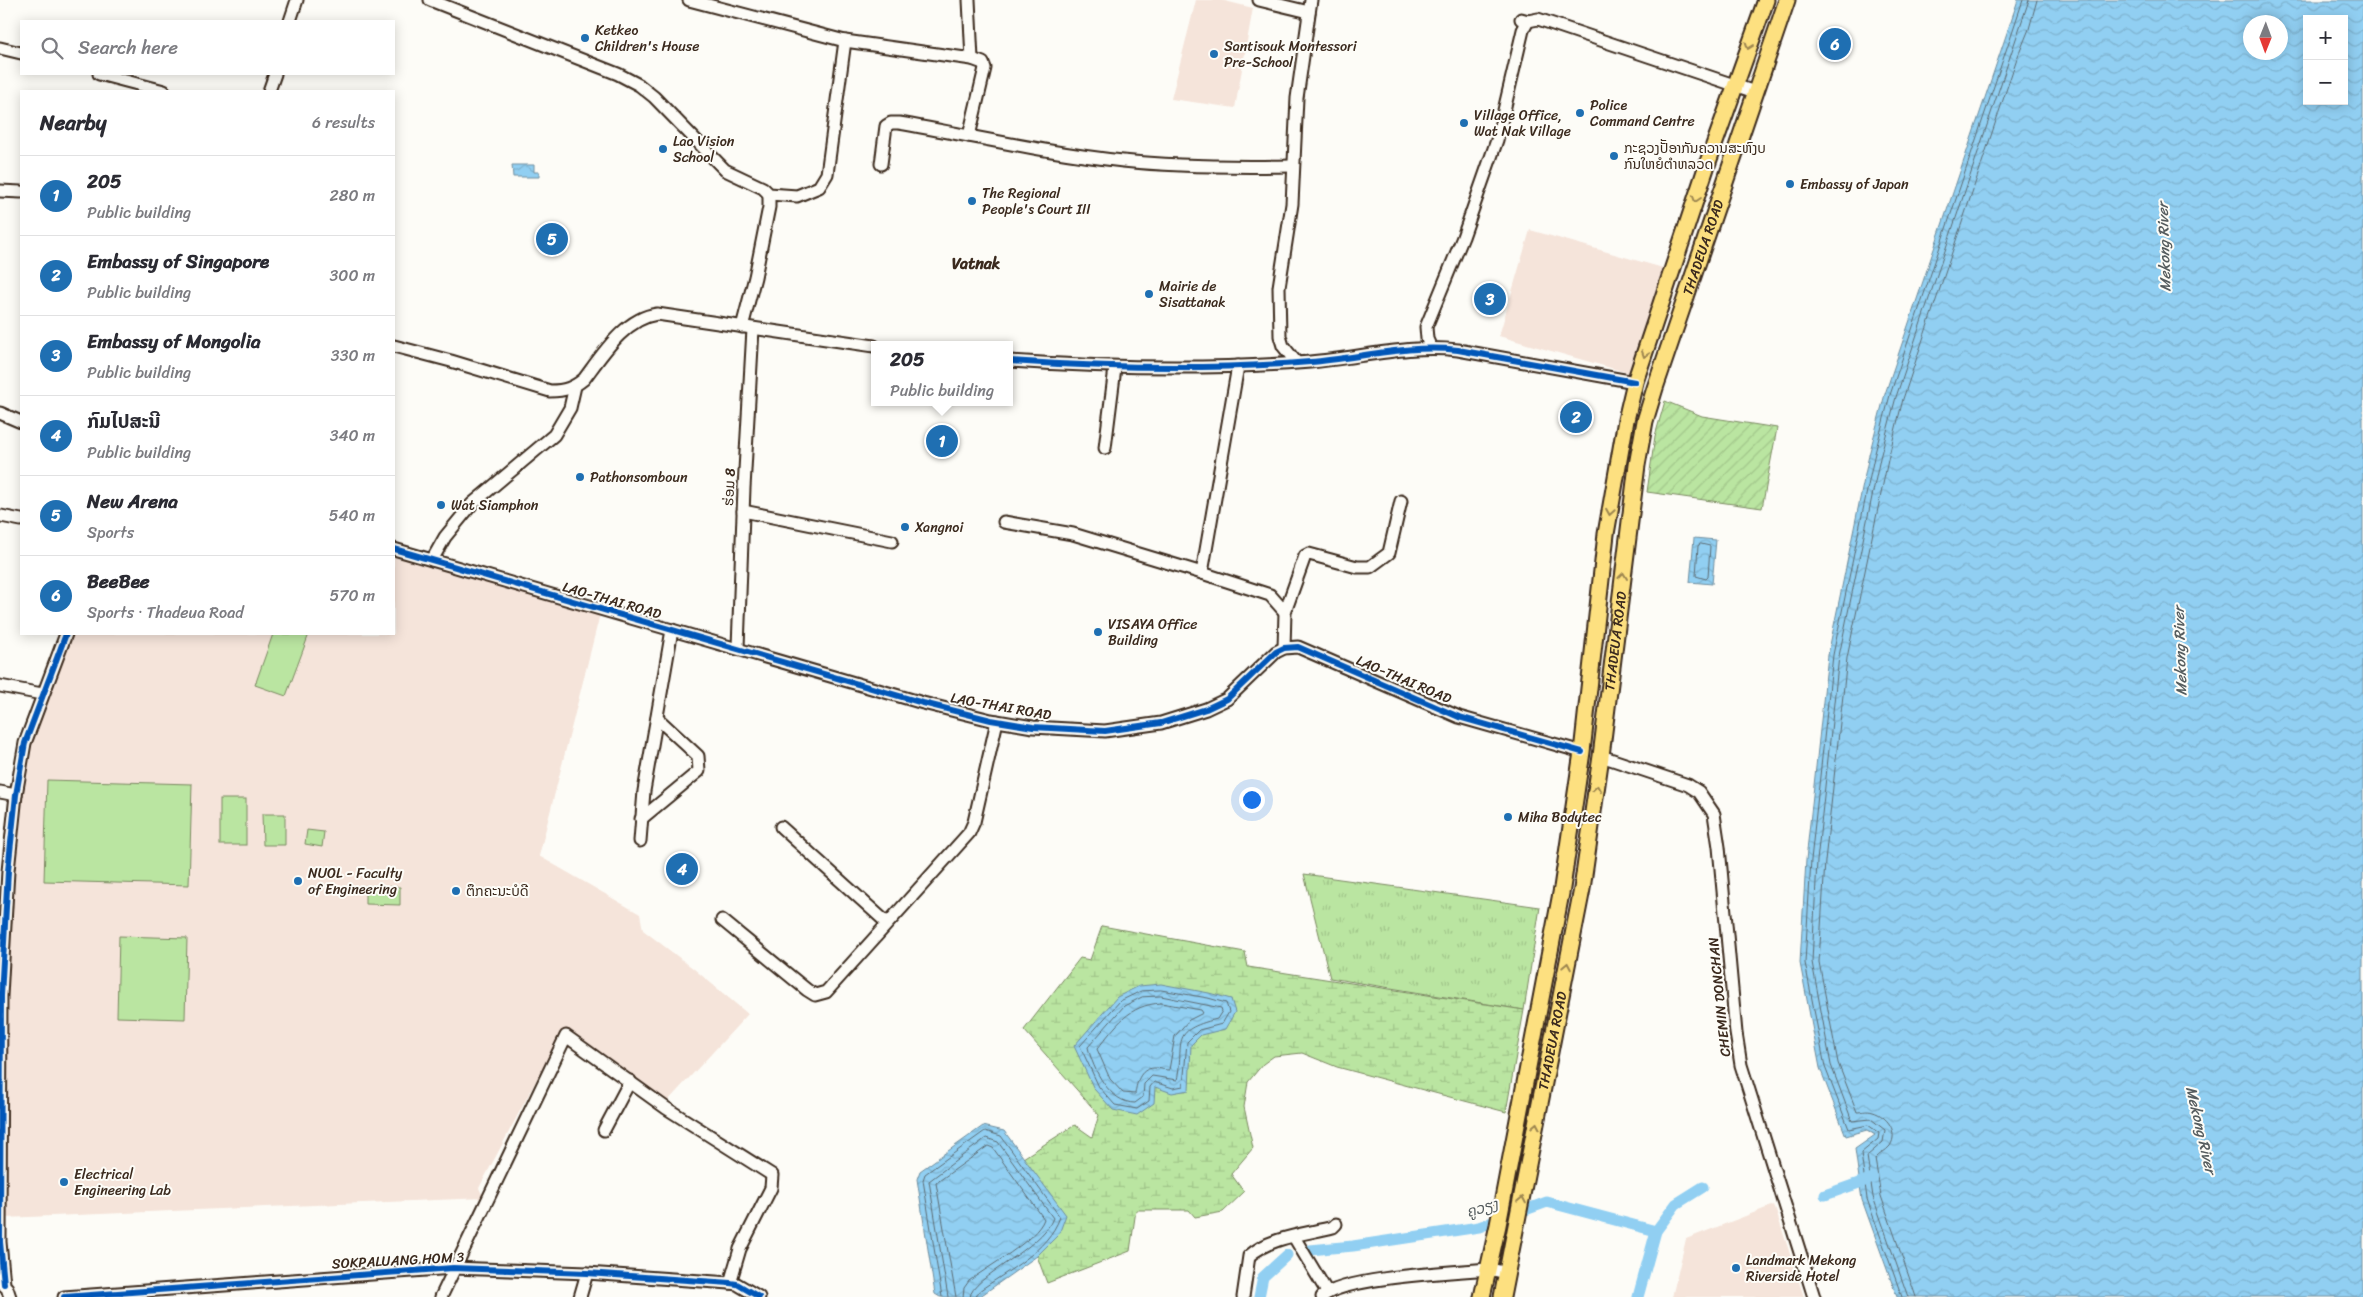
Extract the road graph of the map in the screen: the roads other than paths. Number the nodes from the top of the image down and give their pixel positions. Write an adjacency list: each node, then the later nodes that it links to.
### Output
1 (297, 0): 9 (street)
2 (430, 0): 25 (street)
3 (689, 0): 10 (street)
4 (968, 0): 13 (street)
5 (1259, 0): 8 (street)
6 (1766, 0): 16 (main road, THADEUA ROAD, one-way to 16)
7 (1787, 0): 19 (main road, THADEUA ROAD)
8 (1310, 6): 22 (street)
9 (290, 20)
10 (845, 41): 13 (street); 25 (street)
11 (0, 48): 12 (street)
12 (20, 53)
13 (972, 59): 20 (street)
14 (103, 75): 17 (street)
15 (275, 75): 18 (street)
16 (1735, 85): 19 (street); 26 (main road, THADEUA ROAD, one-way to 26); 31 (street)
17 (160, 90)
18 (269, 90)
19 (1755, 92): 27 (main road, THADEUA ROAD)
20 (969, 136): 21 (street); 22 (street)
21 (881, 164)
22 (1293, 166): 33 (street)
23 (0, 191): 24 (street)
24 (20, 192)
25 (770, 194): 28 (street, ຮ່ອມ 8)
26 (1673, 271): 27 (main road); 36 (main road, THADEUA ROAD, one-way to 36)
27 (1692, 278): 38 (main road, THADEUA ROAD)
28 (748, 328): 30 (street); 37 (street); 43 (street, ຮ່ອມ 8)
29 (395, 346): 37 (street)
30 (871, 346)
31 (1431, 348): 33 (street); 36 (street)
32 (1013, 361): 35 (street)
33 (1296, 362): 34 (street)
34 (1238, 366): 35 (street); 50 (street)
35 (1116, 368): 41 (street)
36 (1635, 382): 38 (main road); 60 (main road, THADEUA ROAD, one-way to 60)
37 (575, 386): 49 (street)
38 (1654, 388): 61 (main road, THADEUA ROAD, one-way to 38)
39 (0, 413): 40 (street)
40 (20, 422)
41 (1105, 448)
42 (1401, 501): 51 (street)
43 (743, 511): 47 (street); 54 (street, ຮ່ອມ 8)
44 (1, 516): 45 (street)
45 (20, 520)
46 (1004, 522): 50 (street)
47 (892, 541)
48 (395, 549): 49 (street, LAO-THAI ROAD)
49 (432, 560): 52 (street, LAO-THAI ROAD)
50 (1202, 573): 51 (street)
51 (1285, 612): 55 (street)
52 (672, 630): 54 (street, LAO-THAI ROAD); 58 (street)
53 (66, 635): 57 (street)
54 (738, 647): 59 (street, LAO-THAI ROAD)
55 (1284, 648): 59 (street, LAO-THAI ROAD); 60 (street, LAO-THAI ROAD)
56 (0, 686): 57 (street)
57 (42, 694): 63 (street)
58 (657, 718): 64 (street); 64 (street)
59 (997, 721): 69 (street)
60 (1582, 752): 61 (main road); 76 (main road, THADEUA ROAD)
61 (1601, 756): 78 (main road, THADEUA ROAD, one-way to 61); 90 (street, CHEMIN DONCHAN)
62 (0, 792): 63 (street)
63 (16, 795): 67 (street)
64 (641, 819): 66 (street)
65 (781, 827): 69 (street)
66 (640, 841)
67 (4, 871): 74 (street)
68 (722, 920): 69 (street)
69 (886, 922)
70 (630, 1081): 71 (street); 75 (street); 80 (street)
71 (604, 1130)
72 (1336, 1224): 73 (street)
73 (1294, 1237): 81 (street); 87 (street)
74 (0, 1242): 79 (street)
75 (453, 1268): 77 (street, SOKPALUANG HOM 3); 83 (street, SOKPALUANG HOM 3); 84 (street)
76 (1489, 1269): 78 (street); 81 (street); 88 (main road, THADEUA ROAD)
77 (587, 1273): 80 (street, SOKPALUANG HOM 3); 85 (street)
78 (1508, 1273): 89 (main road, THADEUA ROAD)
79 (2, 1283): 82 (street)
80 (730, 1283): 86 (street, SOKPALUANG HOM 3)
81 (1324, 1295)
82 (10, 1297)
83 (64, 1297)
84 (440, 1297)
85 (580, 1297)
86 (759, 1297)
87 (1243, 1297)
88 (1482, 1297)
89 (1502, 1297)
90 (1814, 1297)

